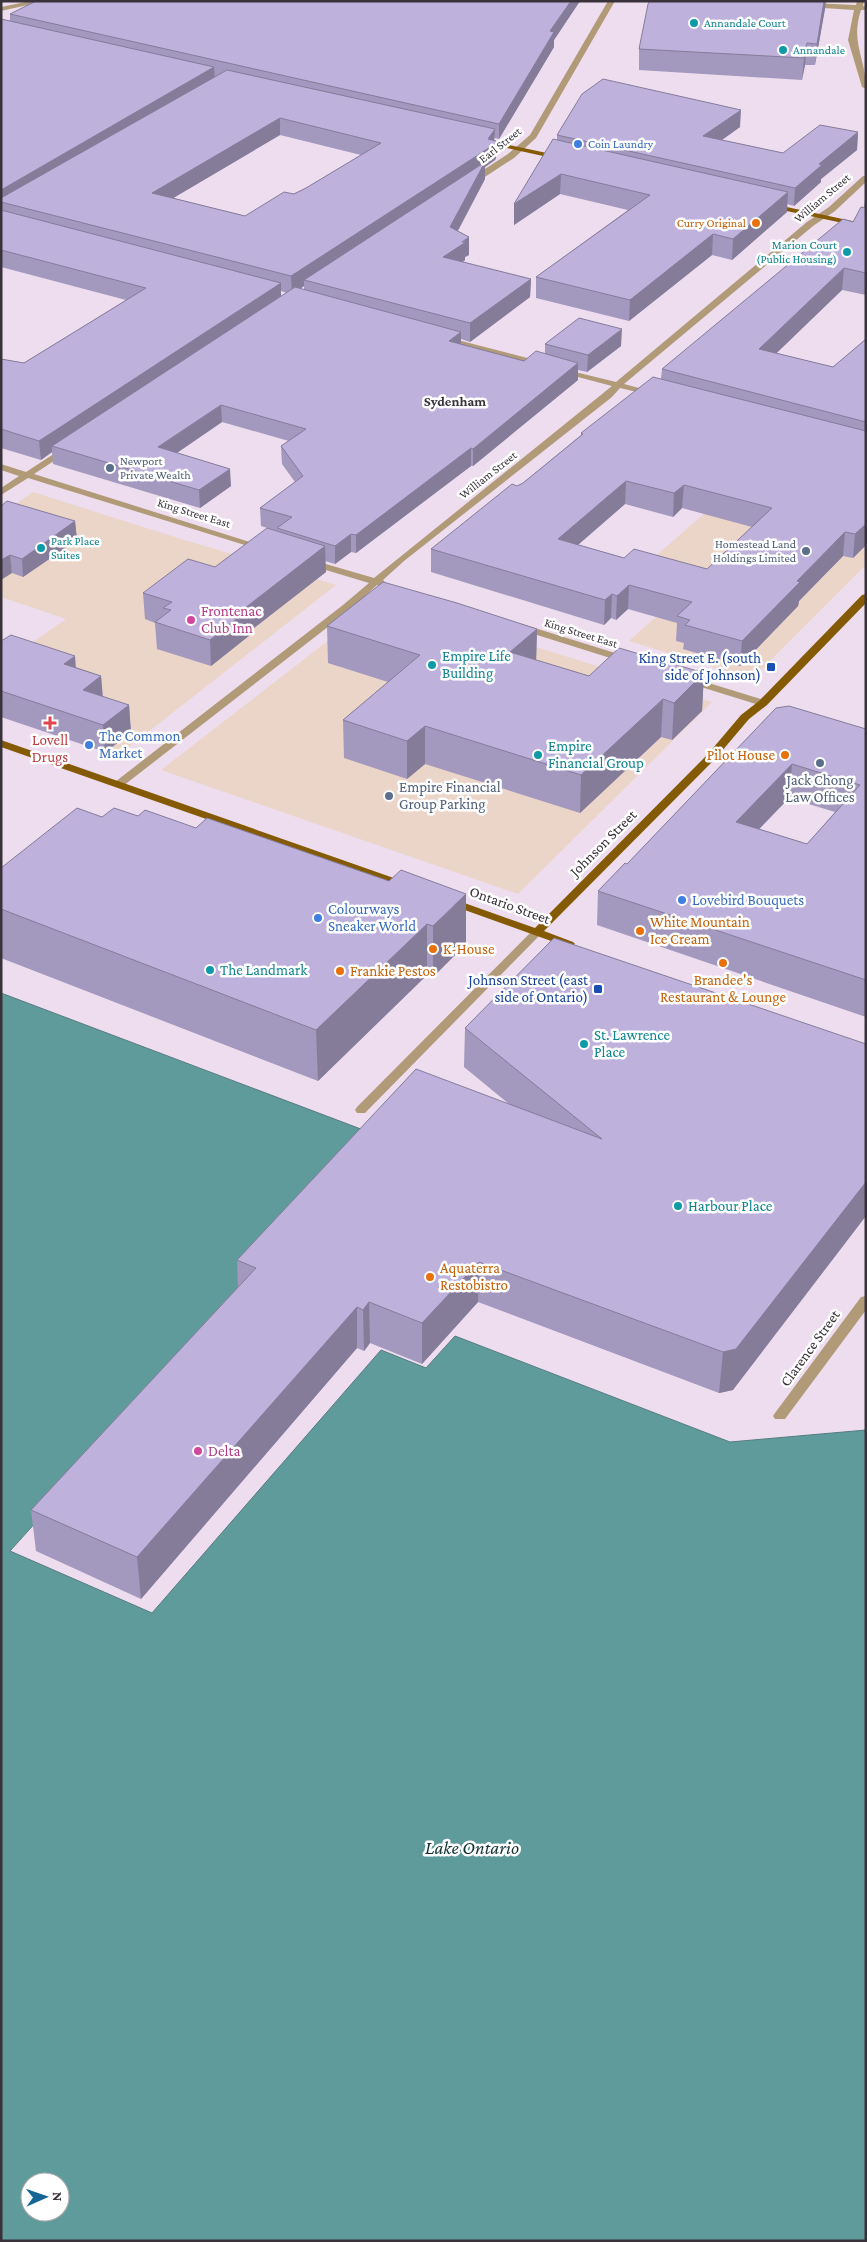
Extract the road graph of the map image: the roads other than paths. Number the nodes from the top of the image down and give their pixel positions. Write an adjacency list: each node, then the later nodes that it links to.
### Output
1 (42, 1): 5 (street)
2 (612, 1): 8 (street, Earl Street)
3 (800, 4): 4 (street)
4 (862, 6): 6 (street)
5 (1, 9)
6 (866, 86)
7 (469, 137): 8 (main road)
8 (519, 148): 9 (main road); 11 (street, Earl Street)
9 (569, 160)
10 (866, 178): 13 (street, William Street)
11 (463, 188)
12 (762, 203): 13 (main road)
13 (821, 217): 14 (main road); 16 (street, William Street)
14 (866, 226)
15 (437, 338): 16 (street)
16 (618, 385): 17 (street); 24 (street, William Street)
17 (663, 397)
18 (77, 442): 20 (street)
19 (1, 467): 20 (street, King Street East)
20 (27, 475): 21 (street); 22 (street, King Street East)
21 (1, 492)
22 (272, 550)
23 (300, 559): 24 (street)
24 (376, 582): 25 (street); 32 (street, William Street)
25 (394, 587)
26 (866, 596): 30 (main road, Johnson Street)
27 (509, 623): 28 (street, King Street East)
28 (639, 664)
29 (675, 675): 30 (street)
30 (767, 705): 35 (main road, Johnson Street)
31 (1, 743): 32 (main road)
32 (119, 784): 33 (main road)
33 (411, 887)
34 (439, 897): 35 (main road, Ontario Street)
35 (537, 932): 36 (main road, Ontario Street); 37 (street, Johnson Street)
36 (585, 950)
37 (361, 1110)
38 (866, 1300): 39 (street, Clarence Street)
39 (780, 1416)

